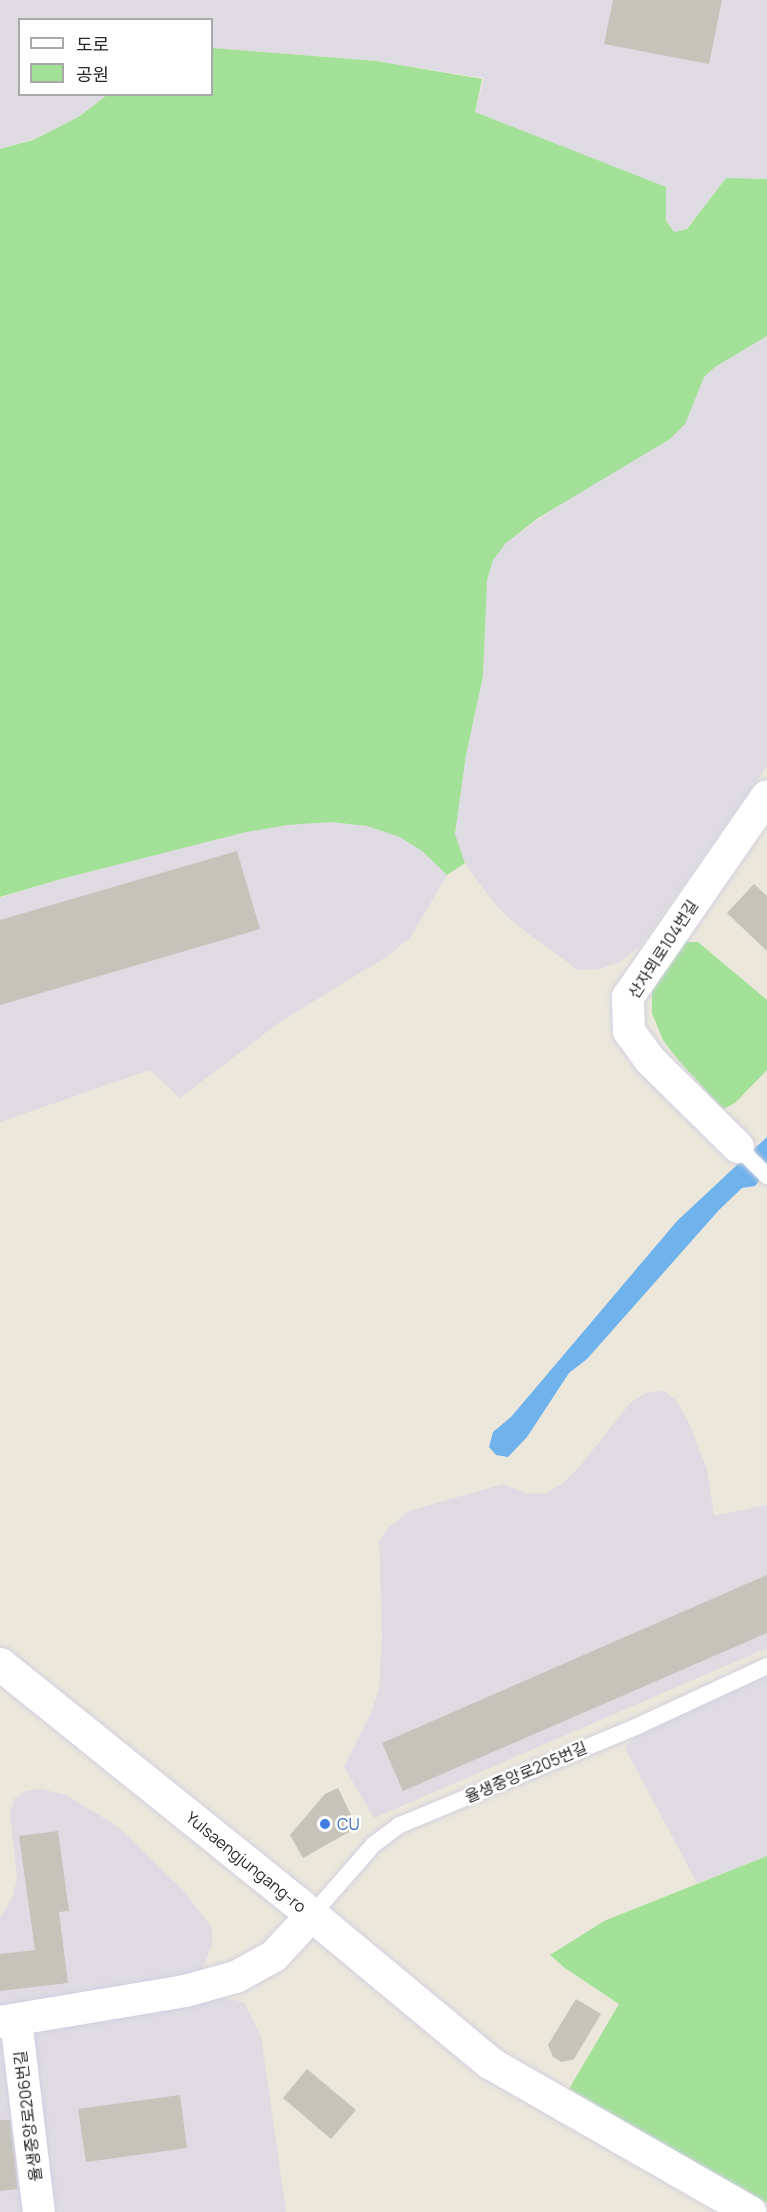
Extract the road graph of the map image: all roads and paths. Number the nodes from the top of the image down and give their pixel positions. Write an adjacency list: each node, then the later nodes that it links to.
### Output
1 (767, 796): 2 (street, 산자뫼로104번길)
2 (738, 1147): 3 (lane, 산자뫼로104번길)
3 (767, 1176)
4 (0, 1664): 6 (street, Yulsaengjungang-ro)
5 (767, 1666): 6 (lane, 율생중앙로205번길)
6 (312, 1915): 7 (street); 8 (street, Yulsaengjungang-ro)
7 (8, 2021): 9 (street, 율생중앙로206번길)
8 (490, 2063): 10 (street)
9 (39, 2212)
10 (750, 2212)

